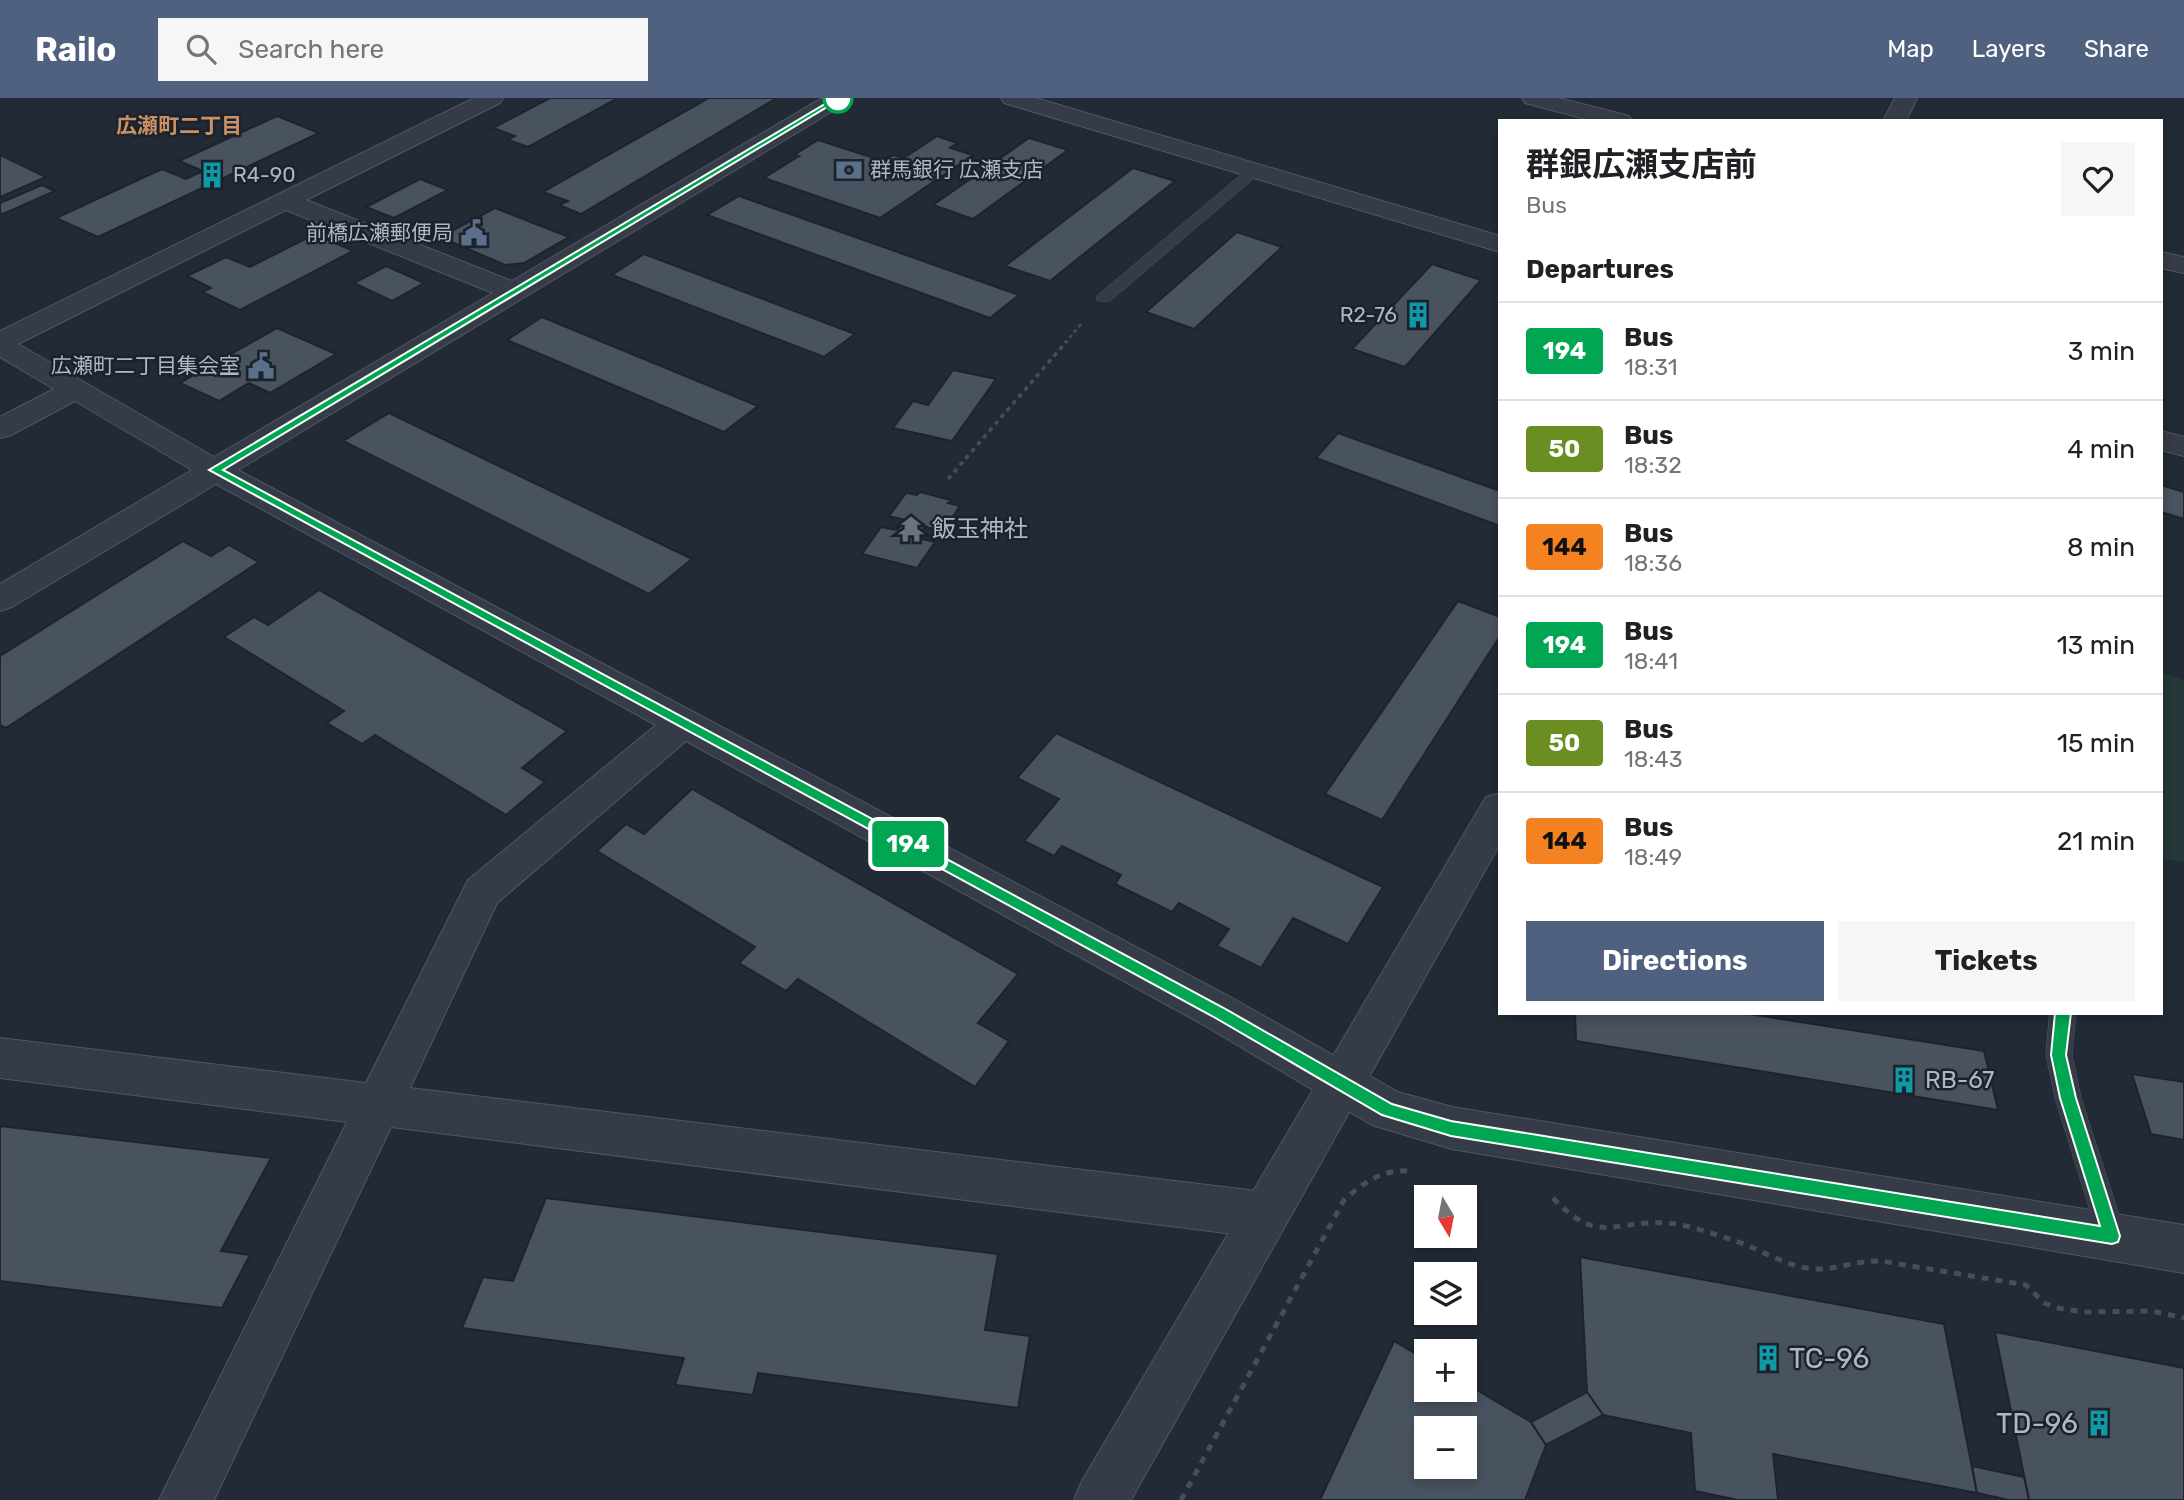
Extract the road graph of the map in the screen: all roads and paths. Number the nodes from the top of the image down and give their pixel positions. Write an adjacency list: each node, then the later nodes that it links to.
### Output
1 (492, 98): 9 (street)
2 (838, 98): 13 (street)
3 (1012, 98): 8 (street)
4 (1906, 98): 7 (street)
5 (1547, 100): 6 (street)
6 (1615, 119)
7 (1895, 119)
8 (1254, 171): 10 (street); 14 (lane)
9 (287, 201): 13 (street); 15 (street)
10 (1498, 243)
11 (2163, 260): 12 (street)
12 (2184, 265)
13 (515, 292): 20 (street)
14 (1104, 298): 21 (path)
15 (0, 344): 16 (street)
16 (75, 389): 17 (street); 20 (street)
17 (0, 429)
18 (2163, 441): 19 (street)
19 (2184, 447)
20 (214, 470): 22 (street); 23 (street)
21 (948, 479)
22 (0, 599)
23 (683, 723): 27 (street); 28 (street)
24 (1498, 811): 27 (street)
25 (2063, 1015): 32 (lane)
26 (0, 1058): 28 (street)
27 (1341, 1083): 31 (street); 32 (street)
28 (378, 1104): 31 (street); 35 (street)
29 (1414, 1171): 37 (path)
30 (1545, 1192): 34 (path)
31 (1265, 1215): 36 (street)
32 (2112, 1236): 33 (street)
33 (2184, 1249)
34 (2184, 1318)
35 (186, 1500)
36 (1101, 1500)
37 (1181, 1500)

